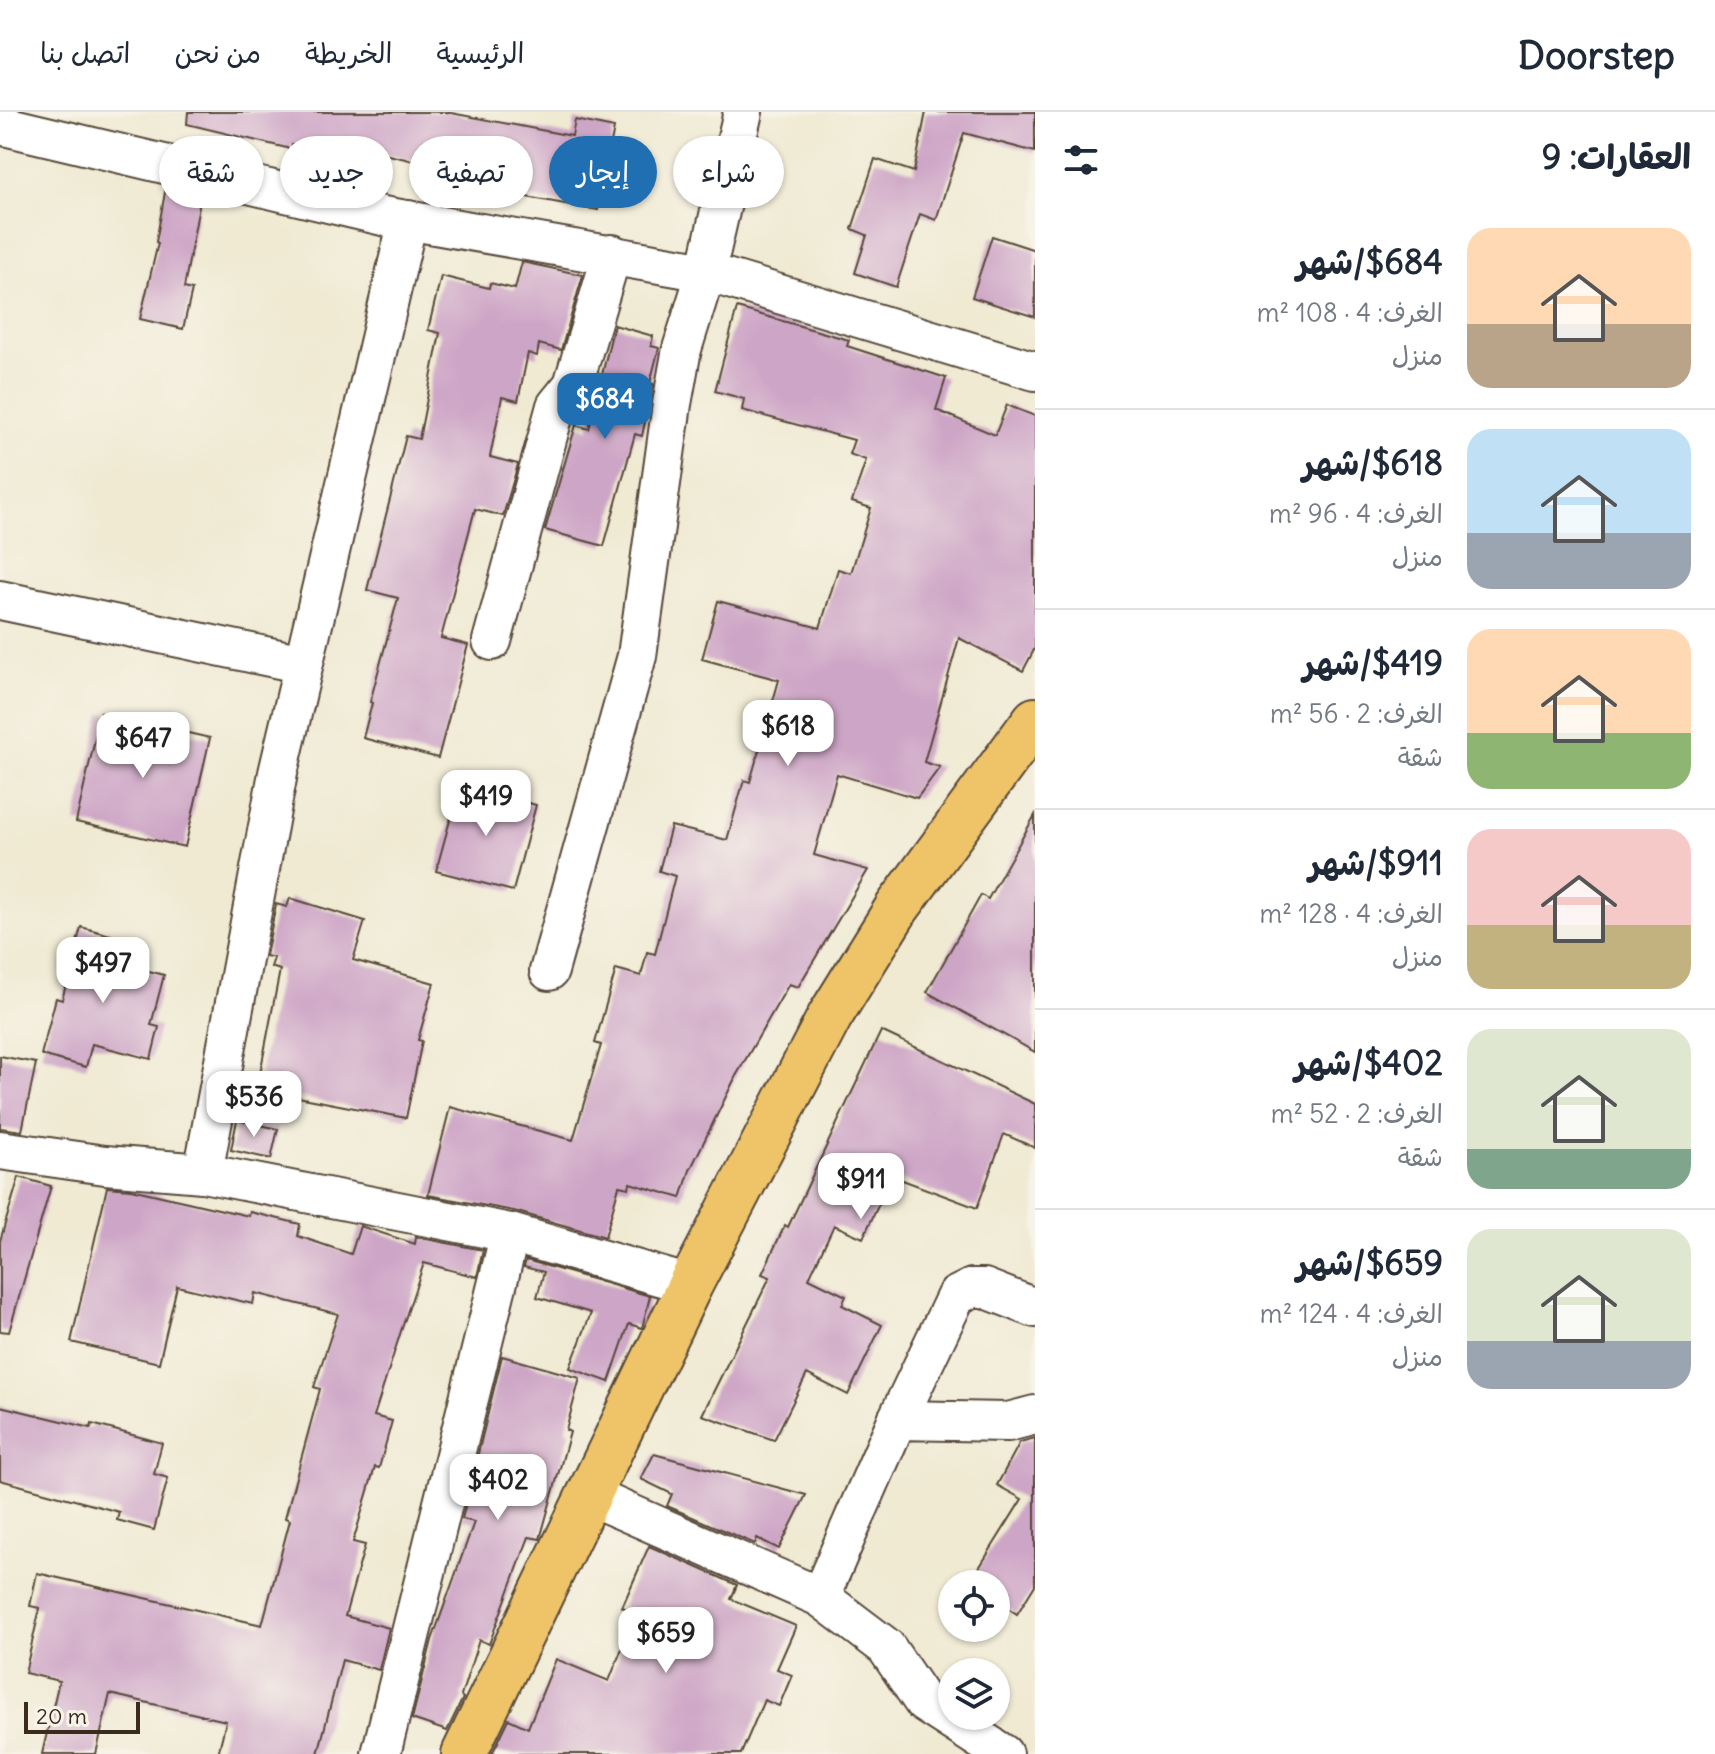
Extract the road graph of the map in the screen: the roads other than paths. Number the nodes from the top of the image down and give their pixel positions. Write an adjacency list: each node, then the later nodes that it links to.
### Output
1 (743, 112): 5 (street)
2 (0, 125): 3 (street)
3 (408, 220): 4 (street); 9 (street)
4 (612, 254): 5 (street); 8 (street)
5 (706, 272): 6 (street); 11 (street)
6 (1035, 371)
7 (0, 600): 9 (street)
8 (492, 641)
9 (303, 664): 13 (street)
10 (1035, 720): 15 (main road)
11 (549, 971)
12 (1, 1154): 13 (street)
13 (203, 1173): 14 (street)
14 (510, 1233): 15 (street); 21 (street)
15 (690, 1285): 19 (main road)
16 (1035, 1308): 18 (street)
17 (1035, 1415): 18 (street)
18 (897, 1420): 20 (street)
19 (590, 1496): 20 (street); 22 (main road)
20 (820, 1597): 23 (street)
21 (381, 1754)
22 (464, 1754)
23 (1003, 1754)

